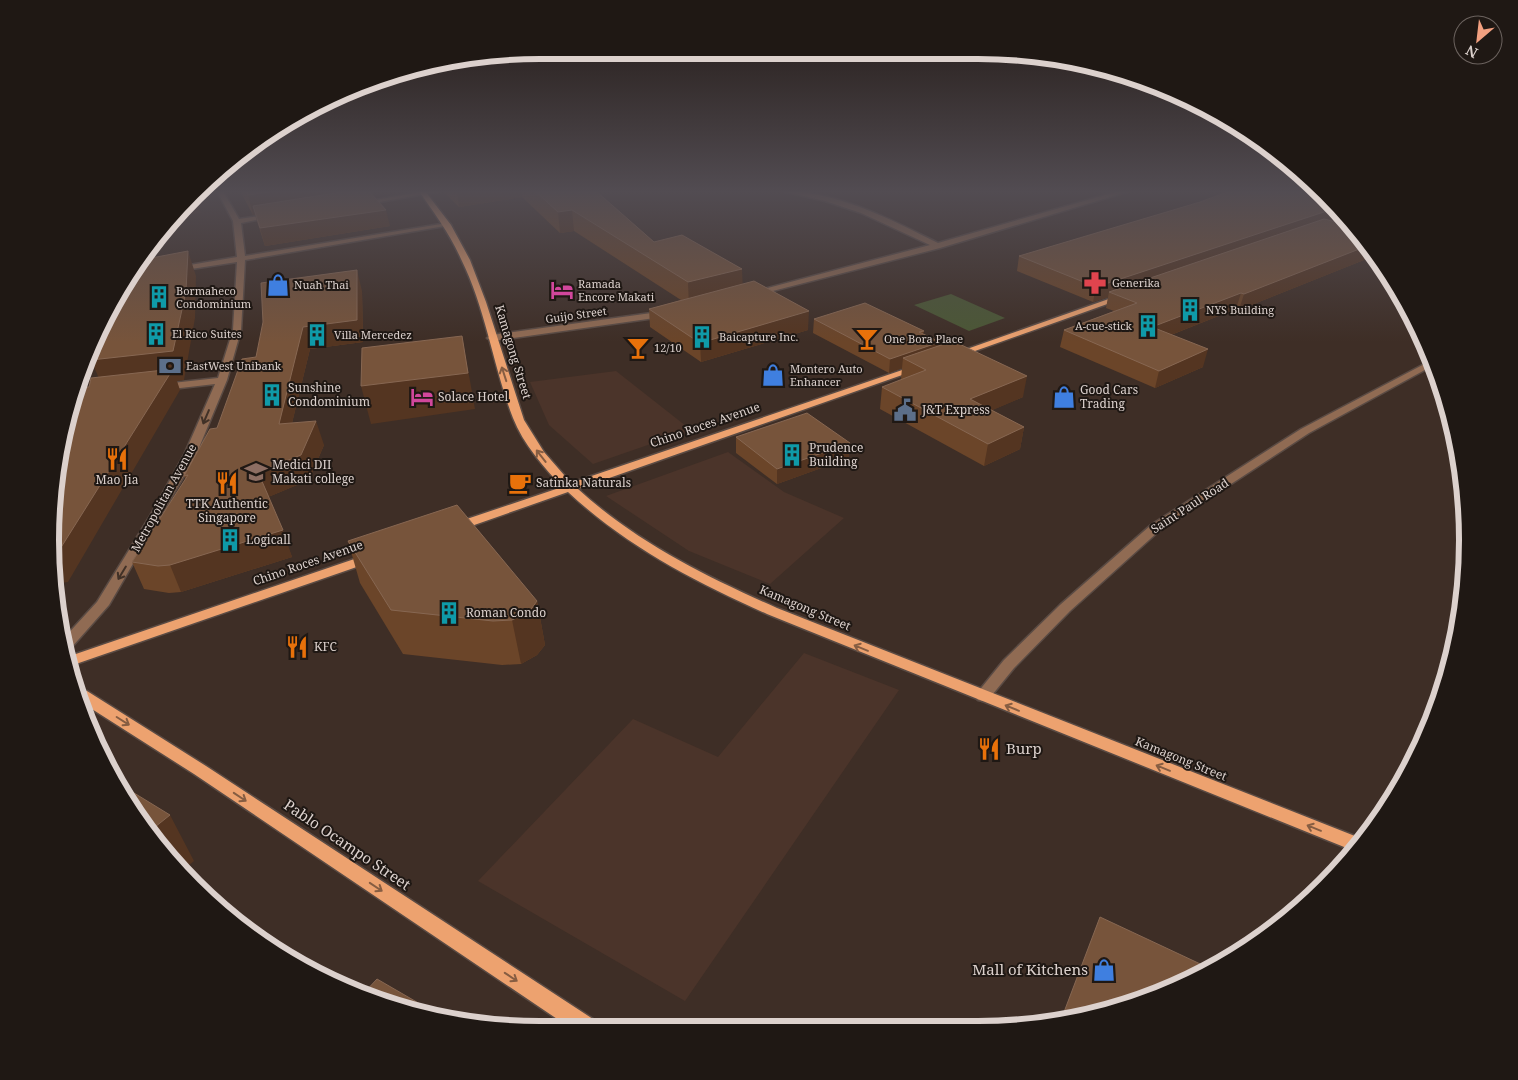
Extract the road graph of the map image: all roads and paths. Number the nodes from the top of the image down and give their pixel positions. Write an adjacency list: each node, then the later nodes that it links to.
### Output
1 (239, 241): 7 (street, Metropolitan Avenue)
2 (341, 241): 7 (street)
3 (456, 241): 12 (main road, Kamagong Street)
4 (928, 241): 6 (street)
5 (953, 241): 6 (street)
6 (937, 246): 10 (street)
7 (241, 257): 8 (street); 16 (street, Metropolitan Avenue)
8 (167, 272)
9 (1135, 292): 13 (main road)
10 (748, 296)
11 (674, 313): 12 (street, Guijo Street)
12 (492, 338): 18 (main road, Kamagong Street, one-way to 12)
13 (942, 359)
14 (925, 365): 18 (main road, Chino Roces Avenue)
15 (1426, 365): 23 (street, Saint Paul Road)
16 (222, 380): 17 (street); 21 (street, Metropolitan Avenue, one-way to 21)
17 (154, 388)
18 (569, 488): 19 (main road, Chino Roces Avenue); 23 (main road, Kamagong Street, one-way to 18)
19 (442, 532)
20 (377, 555): 22 (main road, Chino Roces Avenue)
21 (70, 641)
22 (74, 660)
23 (983, 696): 25 (main road, Kamagong Street, one-way to 23)
24 (85, 697): 26 (main road, Pablo Ocampo Street, one-way to 26)
25 (1352, 843)
26 (578, 1021)

